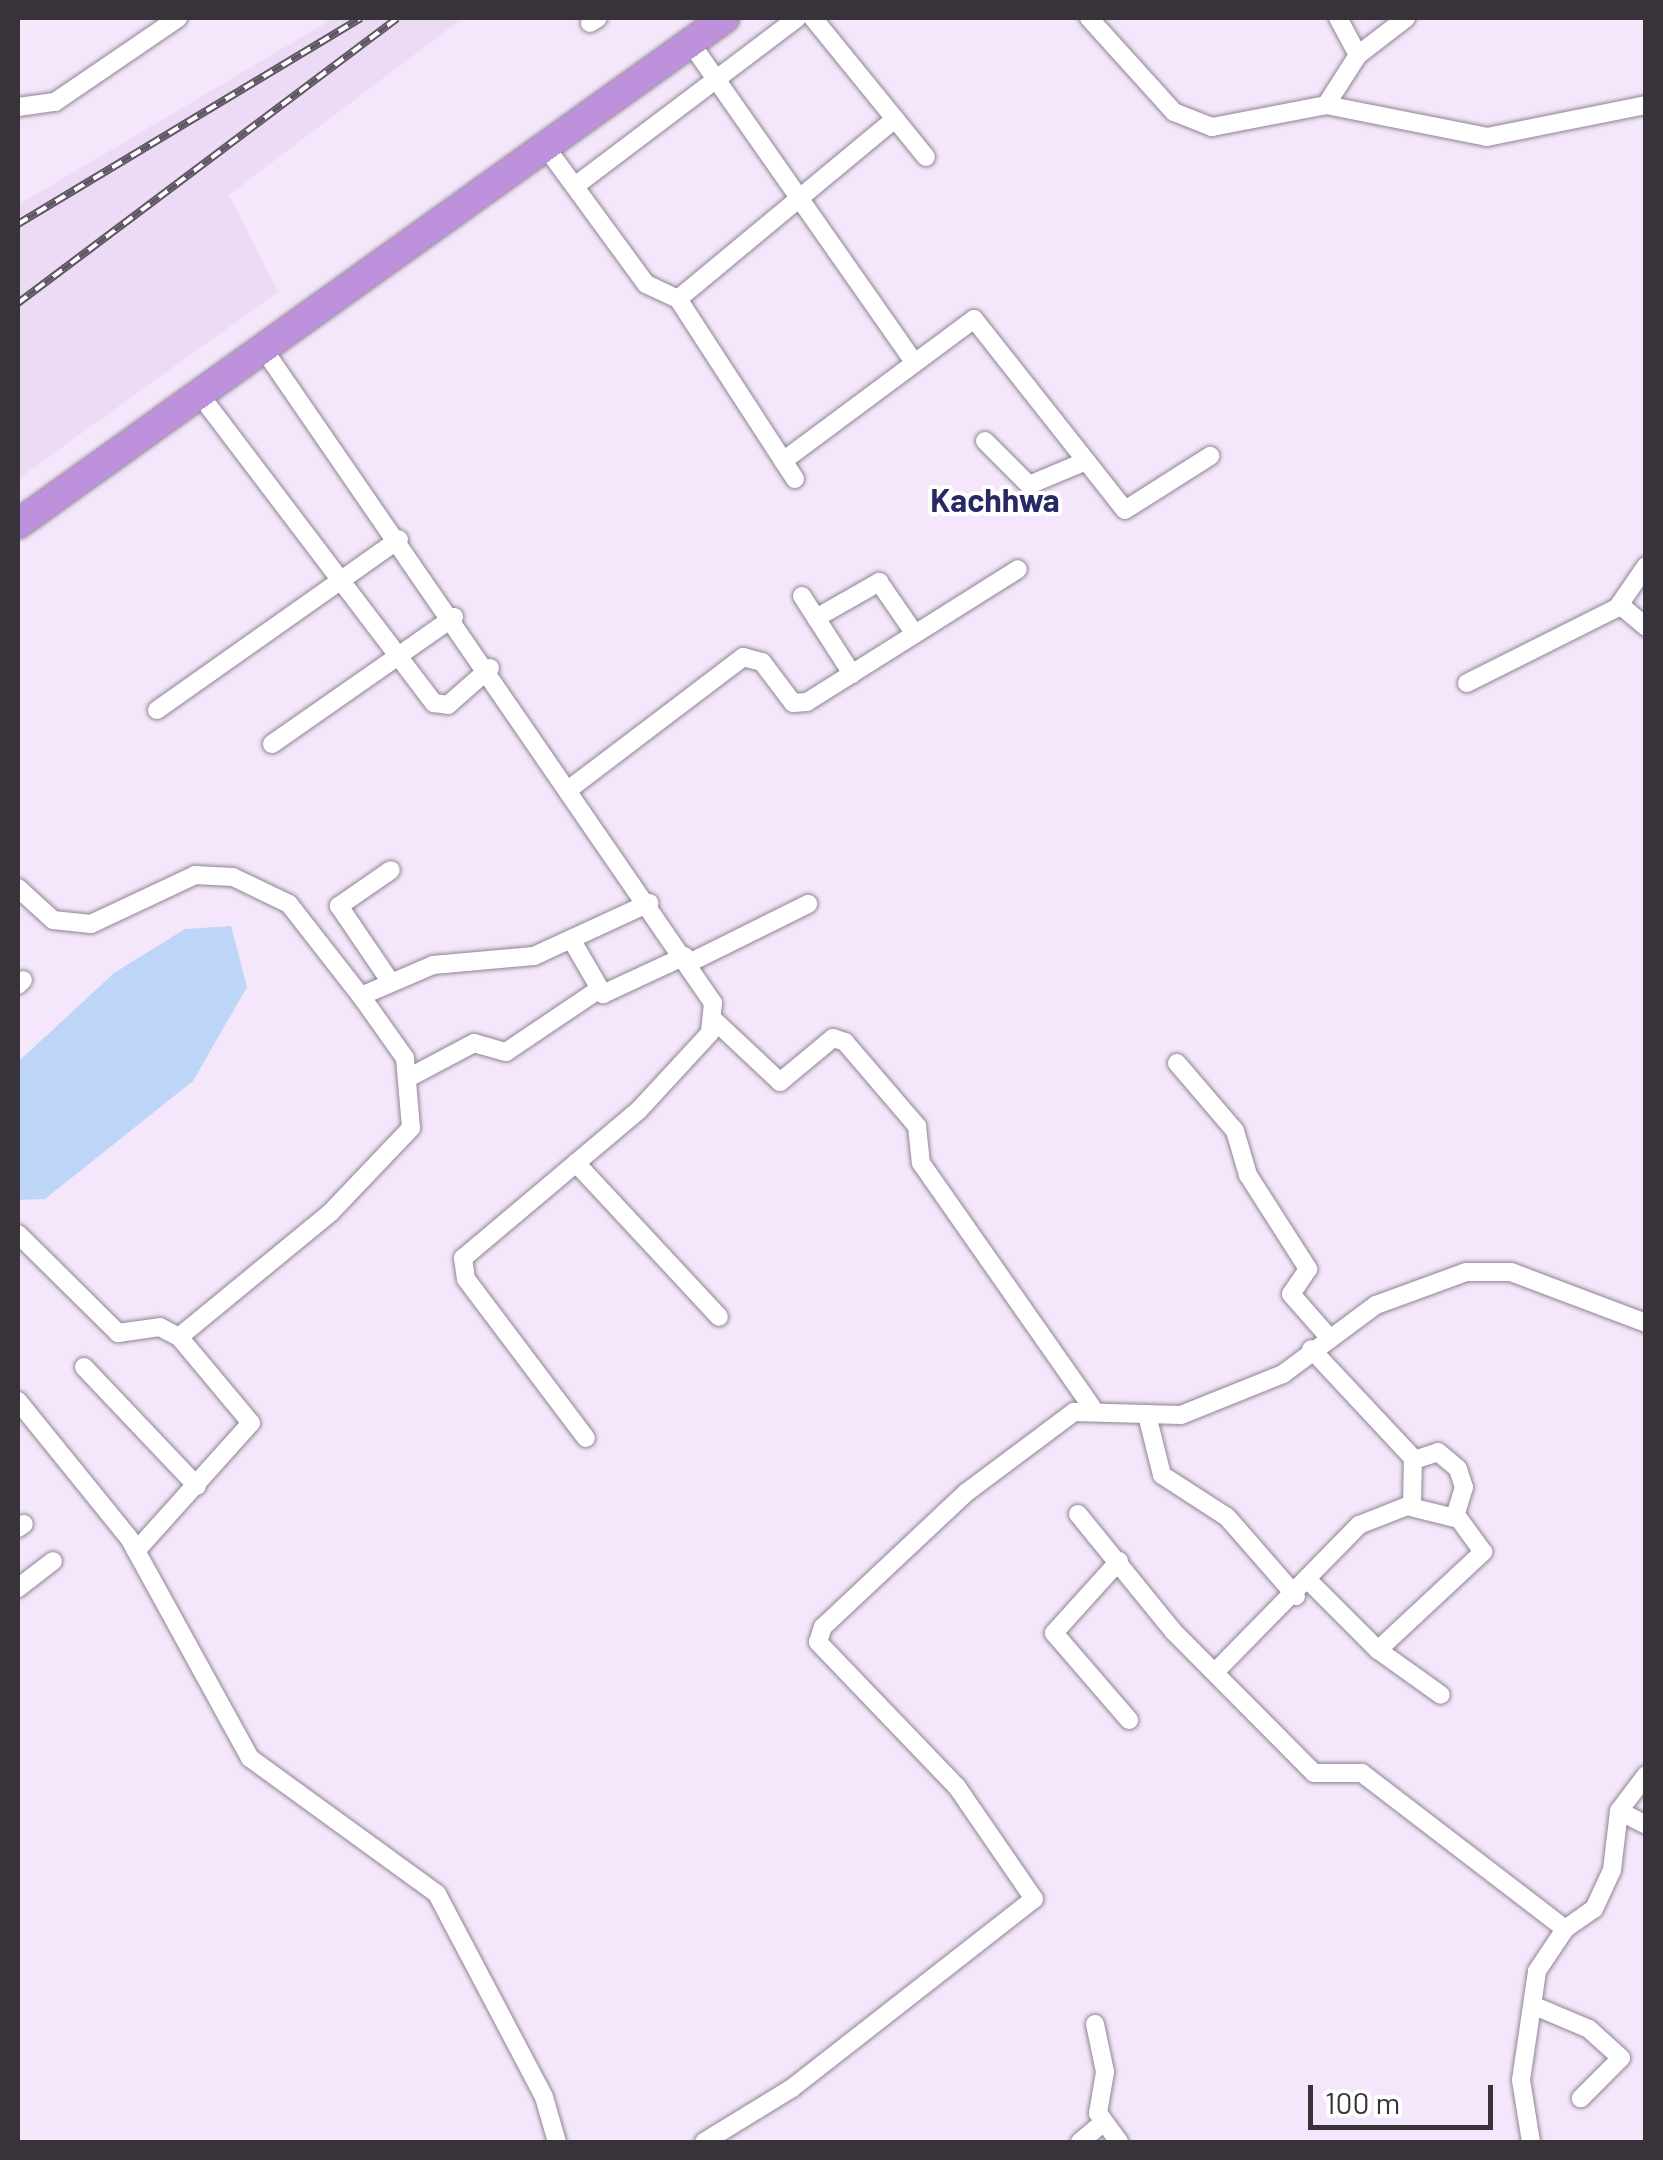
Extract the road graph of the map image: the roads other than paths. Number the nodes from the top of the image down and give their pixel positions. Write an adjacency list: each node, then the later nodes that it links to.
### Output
1 (178, 18): 13 (street)
2 (725, 18): 8 (highway)
3 (798, 18): 10 (street)
4 (813, 18): 14 (street)
5 (1089, 18): 11 (street)
6 (1338, 18): 9 (street)
7 (1406, 18): 9 (street)
8 (690, 42): 10 (street); 15 (highway)
9 (1358, 54): 11 (street)
10 (716, 79): 17 (street); 18 (street)
11 (1326, 105): 12 (street)
12 (1646, 105)
13 (18, 107)
14 (895, 118): 16 (street); 18 (street)
15 (545, 146): 17 (street); 20 (highway)
16 (926, 157)
17 (575, 186): 19 (street)
18 (798, 196): 19 (street); 21 (street)
19 (678, 299): 26 (street)
20 (262, 347): 22 (highway); 29 (street)
21 (914, 362): 25 (street); 26 (street)
22 (197, 391): 28 (highway); 32 (street)
23 (985, 442): 25 (street)
24 (1210, 456): 25 (street)
25 (1086, 461)
26 (783, 462): 27 (street)
27 (796, 479)
28 (18, 524)
29 (399, 539): 32 (street); 35 (street)
30 (1646, 566): 34 (street)
31 (1018, 568): 38 (street)
32 (335, 584): 39 (street); 43 (street)
33 (802, 596): 36 (street)
34 (1620, 605): 37 (street); 42 (street)
35 (454, 617): 39 (street); 40 (street)
36 (816, 618): 38 (street); 41 (street)
37 (1646, 627)
38 (915, 634): 41 (street)
39 (396, 657): 40 (street); 44 (street)
40 (490, 668): 45 (street)
41 (852, 674): 45 (street)
42 (1467, 683)
43 (157, 710)
44 (272, 744)
45 (572, 787): 48 (street)
46 (391, 870): 52 (street)
47 (19, 893): 54 (street)
48 (649, 903): 50 (street); 51 (street)
49 (808, 904): 51 (street)
50 (570, 939): 52 (street); 53 (street)
51 (687, 960): 53 (street); 55 (street)
52 (390, 982): 54 (street)
53 (598, 990): 57 (street)
54 (361, 996): 57 (street)
55 (714, 1018): 58 (street); 67 (street)
56 (1177, 1063): 62 (street)
57 (410, 1077): 63 (street)
58 (576, 1163): 60 (street); 69 (street)
59 (18, 1234): 63 (street)
60 (719, 1317)
61 (1646, 1323): 62 (street)
62 (1327, 1335): 64 (street)
63 (179, 1338): 71 (street)
64 (1311, 1349): 68 (street); 70 (street)
65 (84, 1368): 71 (street)
66 (18, 1401): 75 (street)
67 (1092, 1407): 68 (street); 94 (street)
68 (1147, 1416): 80 (street)
69 (586, 1438)
70 (1414, 1460): 72 (street); 74 (street)
71 (197, 1486): 75 (street)
72 (1411, 1507): 74 (street); 78 (street)
73 (1078, 1514): 77 (street)
74 (1455, 1517): 81 (street)
75 (136, 1551): 93 (street)
76 (53, 1561): 79 (street)
77 (1119, 1561): 82 (street); 84 (street)
78 (1309, 1581): 80 (street); 81 (street)
79 (18, 1588)
80 (1296, 1596): 82 (street)
81 (1378, 1650): 83 (street)
82 (1219, 1668): 88 (street)
83 (1441, 1695)
84 (1130, 1720)
85 (1646, 1775): 86 (street)
86 (1618, 1811): 87 (street); 88 (street)
87 (1646, 1825)
88 (1558, 1923): 89 (street)
89 (1537, 2007): 91 (street); 97 (street)
90 (1095, 2024): 92 (street)
91 (1580, 2098)
92 (1103, 2122): 95 (street); 96 (street)
93 (556, 2142)
94 (704, 2142)
95 (1080, 2142)
96 (1119, 2142)
97 (1531, 2142)

